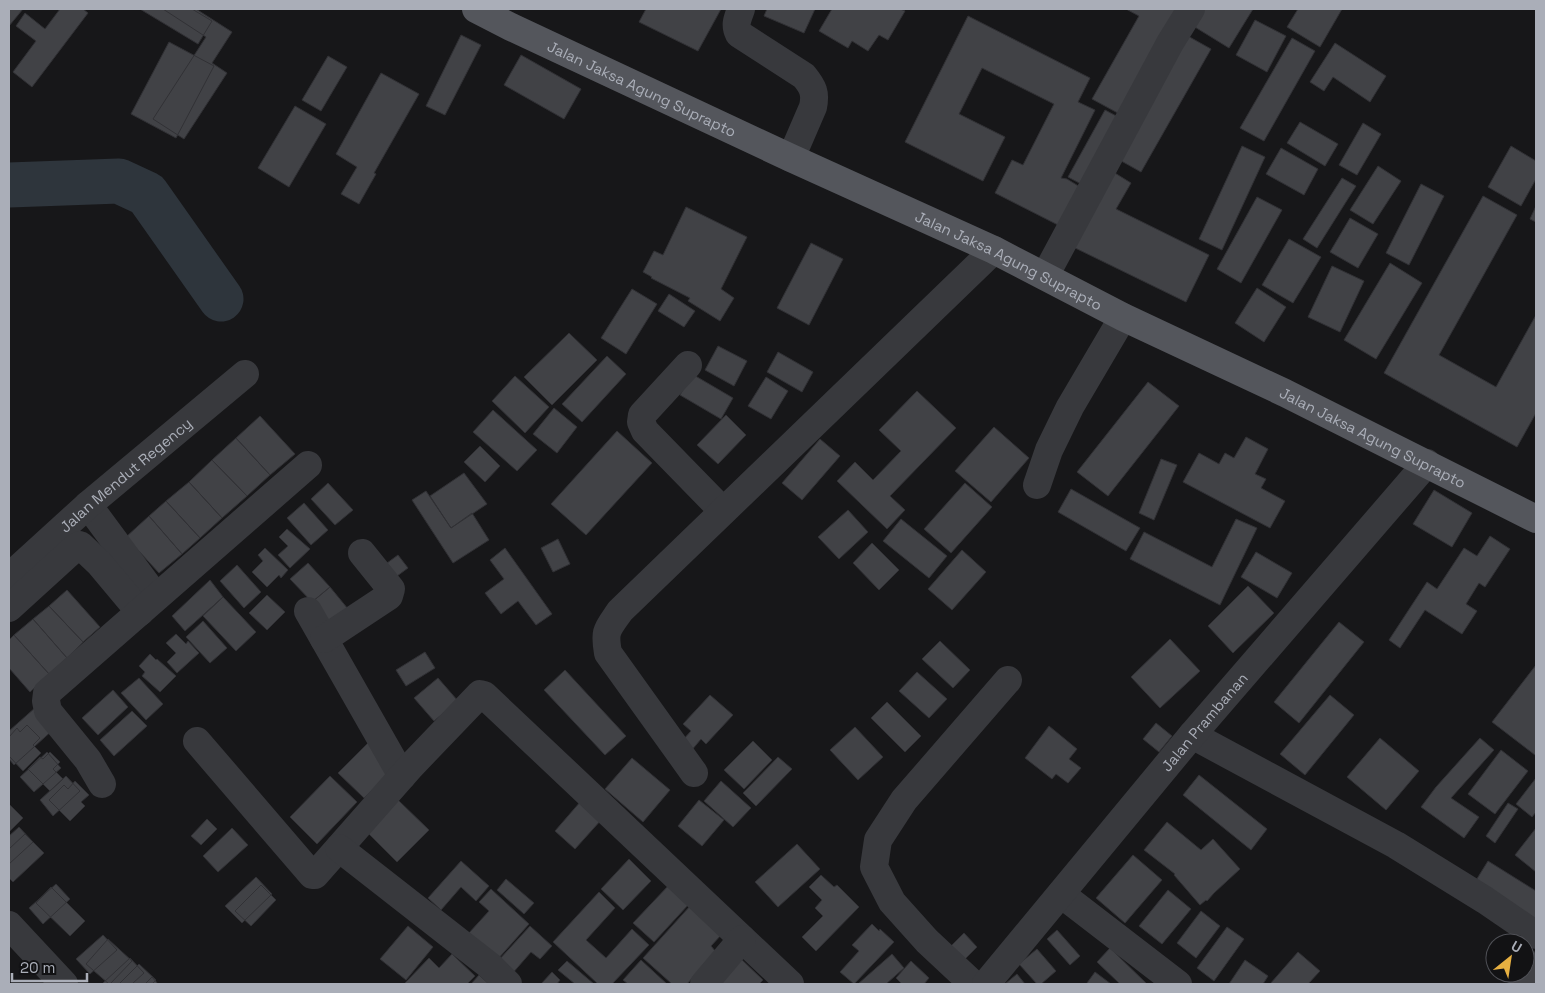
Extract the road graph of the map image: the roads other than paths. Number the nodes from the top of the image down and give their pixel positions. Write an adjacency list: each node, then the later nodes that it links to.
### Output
1 (476, 9): 4 (main road, Jalan Jaksa Agung Suprapto)
2 (741, 9): 4 (street)
3 (1191, 9): 6 (street)
4 (791, 158): 5 (main road, Jalan Jaksa Agung Suprapto)
5 (994, 250): 6 (main road, Jalan Jaksa Agung Suprapto); 13 (street)
6 (1045, 276): 7 (main road, Jalan Jaksa Agung Suprapto)
7 (1123, 317): 10 (main road, Jalan Jaksa Agung Suprapto); 12 (street)
8 (688, 365): 13 (street)
9 (245, 374): 14 (street, Jalan Mendut Regency)
10 (1427, 463): 15 (main road, Jalan Jaksa Agung Suprapto); 24 (street, Jalan Prambanan)
11 (308, 465): 19 (street)
12 (1037, 485)
13 (723, 511): 26 (street)
14 (95, 515): 16 (street); 18 (street, Jalan Mendut Regency); 19 (street)
15 (1536, 519)
16 (80, 545): 19 (street, Jalan Mendut Regency); 20 (street, Jalan Mendut Regency)
17 (362, 553): 22 (street)
18 (9, 577)
19 (148, 604): 28 (street)
20 (9, 608)
21 (308, 611): 22 (street)
22 (324, 639): 27 (street)
23 (1008, 680): 38 (street)
24 (1192, 734): 30 (street, Jalan Prambanan); 32 (street)
25 (197, 741): 29 (street)
26 (694, 773)
27 (402, 776): 29 (street); 33 (street)
28 (102, 784)
29 (339, 848): 35 (street)
30 (1061, 894): 39 (street, Jalan Prambanan); 40 (street)
31 (9, 925): 34 (street)
32 (1536, 936)
33 (742, 939): 36 (street); 37 (street)
34 (52, 980)
35 (508, 984)
36 (704, 984)
37 (790, 984)
38 (973, 984)
39 (986, 984)
40 (1178, 984)

